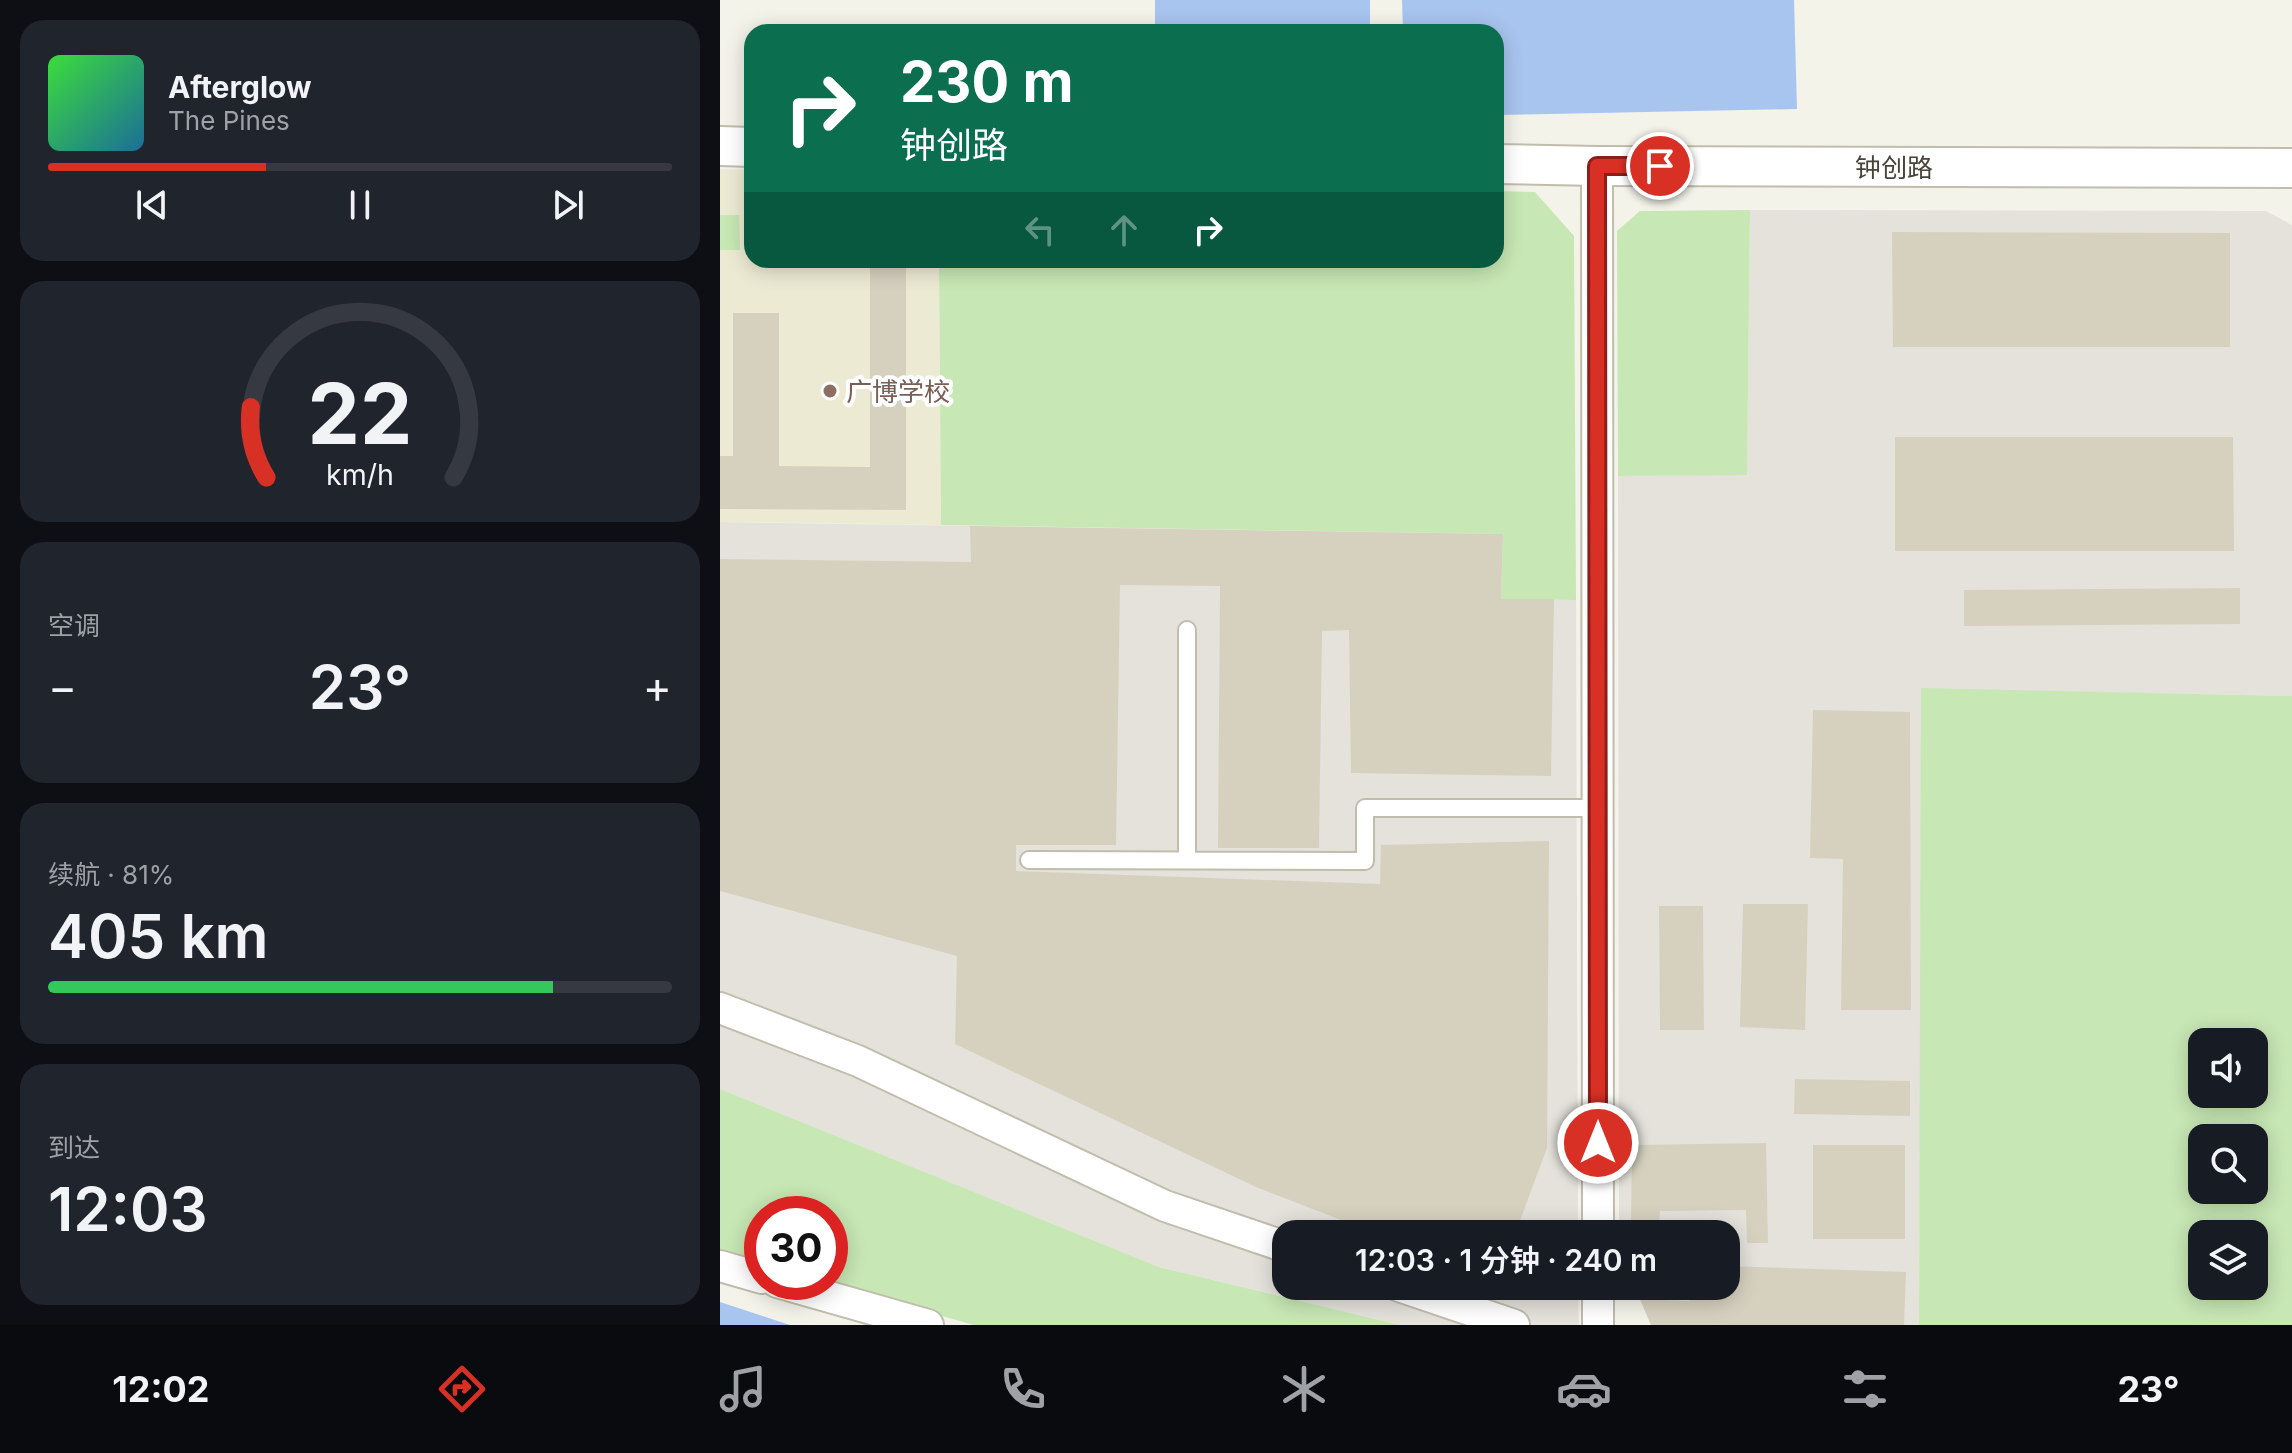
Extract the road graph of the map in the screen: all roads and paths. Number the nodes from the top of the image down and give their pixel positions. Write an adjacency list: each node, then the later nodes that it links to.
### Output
1 (720, 146): 2 (street)
2 (744, 147)
3 (1504, 164): 4 (street, 钟创路)
4 (1597, 166): 5 (street, 钟创路); 7 (street)
5 (2292, 168)
6 (1187, 630): 9 (lane)
7 (1598, 808): 9 (lane); 11 (street)
8 (1029, 860): 9 (lane)
9 (1187, 860)
10 (720, 1008): 12 (street)
11 (1598, 1220)
12 (1272, 1242)
13 (720, 1266): 14 (street)
14 (744, 1273)
15 (840, 1300): 18 (street)
16 (1440, 1300): 19 (street)
17 (1598, 1300): 20 (street)
18 (928, 1325)
19 (1514, 1325)
20 (1598, 1325)

